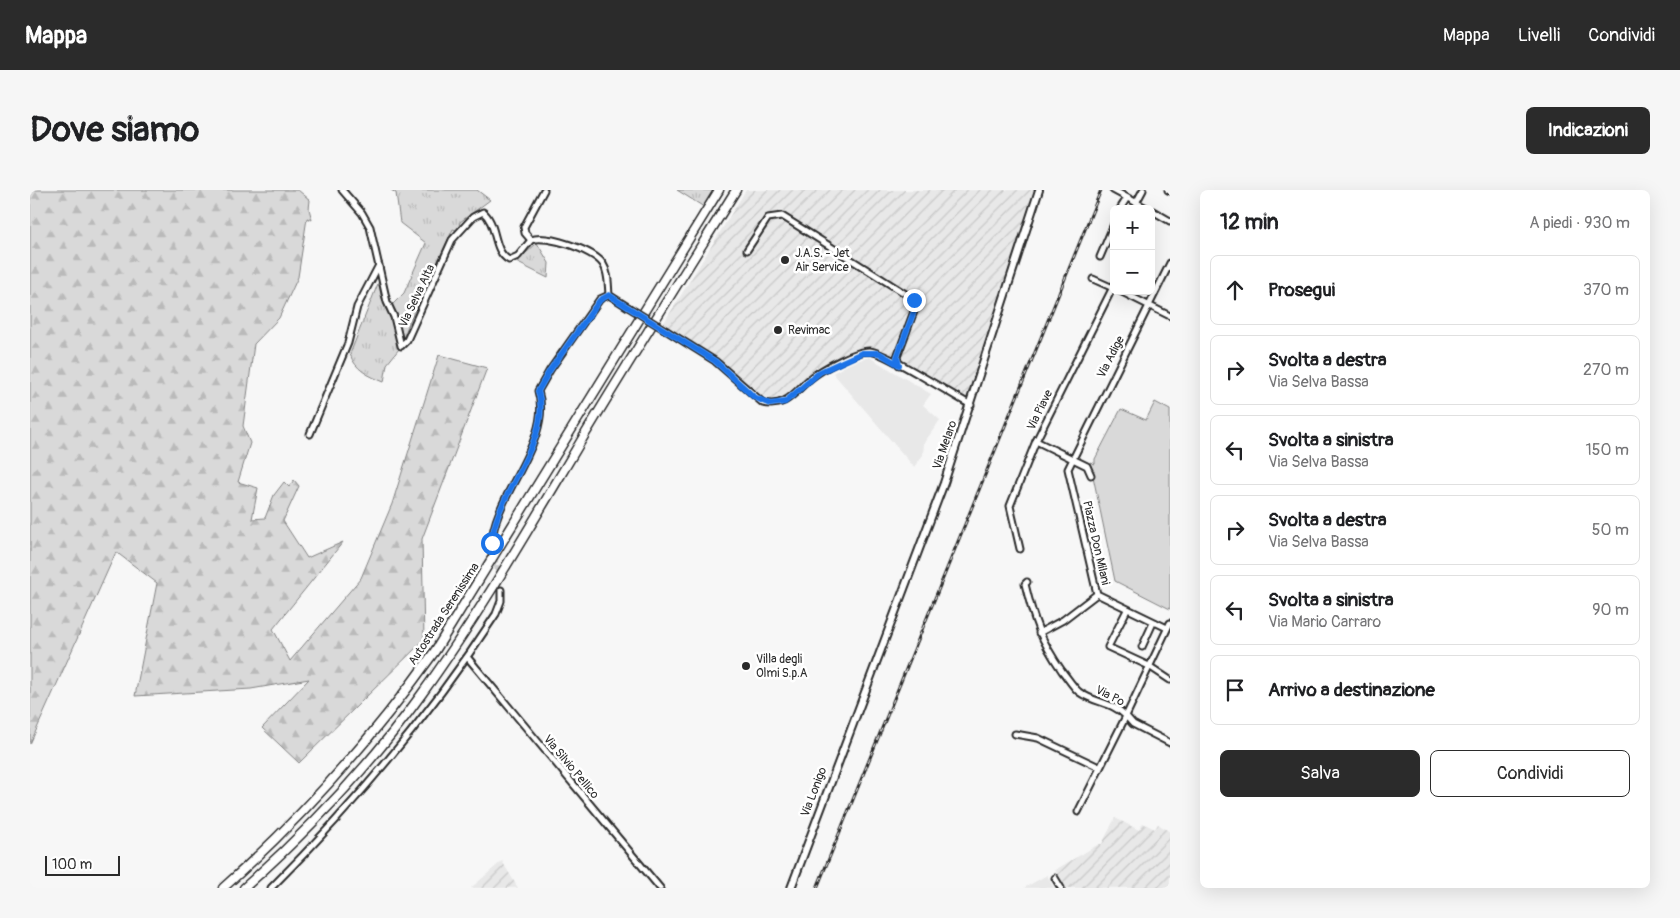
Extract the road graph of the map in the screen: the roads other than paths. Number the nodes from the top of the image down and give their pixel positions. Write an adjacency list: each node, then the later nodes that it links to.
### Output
1 (342, 190): 19 (street, Via Selva Alta)
2 (544, 190): 15 (street)
3 (719, 190): 54 (highway, Autostrada Serenissima)
4 (736, 190): 55 (highway, Autostrada Serenissima)
5 (1039, 190): 28 (main road, Via Melaro)
6 (1114, 190): 8 (street)
7 (1143, 190): 9 (street)
8 (1127, 198): 9 (street); 10 (street)
9 (1136, 203): 11 (street)
10 (1123, 205)
11 (1140, 205)
12 (1155, 213): 13 (street)
13 (1170, 221)
14 (1110, 233): 17 (street)
15 (531, 240): 19 (street, Via Selva Alta); 23 (street)
16 (747, 250): 27 (street)
17 (1100, 257)
18 (1170, 263): 25 (street, Via Adige)
19 (379, 265): 29 (street)
20 (1092, 279): 21 (street)
21 (1110, 286)
22 (1110, 293): 30 (street, Via Piave)
23 (609, 295): 27 (street, bridge); 33 (street)
24 (1129, 295): 25 (street)
25 (1148, 304): 26 (street); 31 (street, Via Adige)
26 (1170, 316)
27 (899, 365): 28 (street)
28 (971, 405): 47 (main road, Via Melaro)
29 (310, 434)
30 (1036, 441): 31 (street); 34 (street, Via Piave)
31 (1072, 460): 32 (street); 37 (street, Piazza Don Milani)
32 (1091, 474)
33 (492, 543)
34 (1020, 549)
35 (1027, 582): 42 (street, Via Po)
36 (501, 590): 44 (street)
37 (1097, 594): 38 (street, Piazza Don Milani); 42 (street)
38 (1127, 610): 39 (street, Piazza Don Milani); 45 (street)
39 (1153, 623): 41 (street, Piazza Don Milani); 43 (street)
40 (1170, 623): 41 (street)
41 (1167, 628): 45 (street)
42 (1039, 634): 48 (street, Via Po)
43 (1142, 646)
44 (468, 658): 56 (street); 57 (street, Via Silvio Pellico)
45 (1149, 666): 46 (street); 48 (street)
46 (1170, 680)
47 (860, 704): 58 (main road, Via Lonigo)
48 (1126, 716): 50 (street); 51 (street, Via Po)
49 (1015, 734): 51 (street)
50 (1170, 743)
51 (1099, 767): 52 (street, Via Po)
52 (1078, 812)
53 (1055, 878): 59 (street)
54 (223, 888)
55 (244, 888)
56 (271, 888)
57 (660, 888)
58 (791, 888)
59 (1061, 888)

